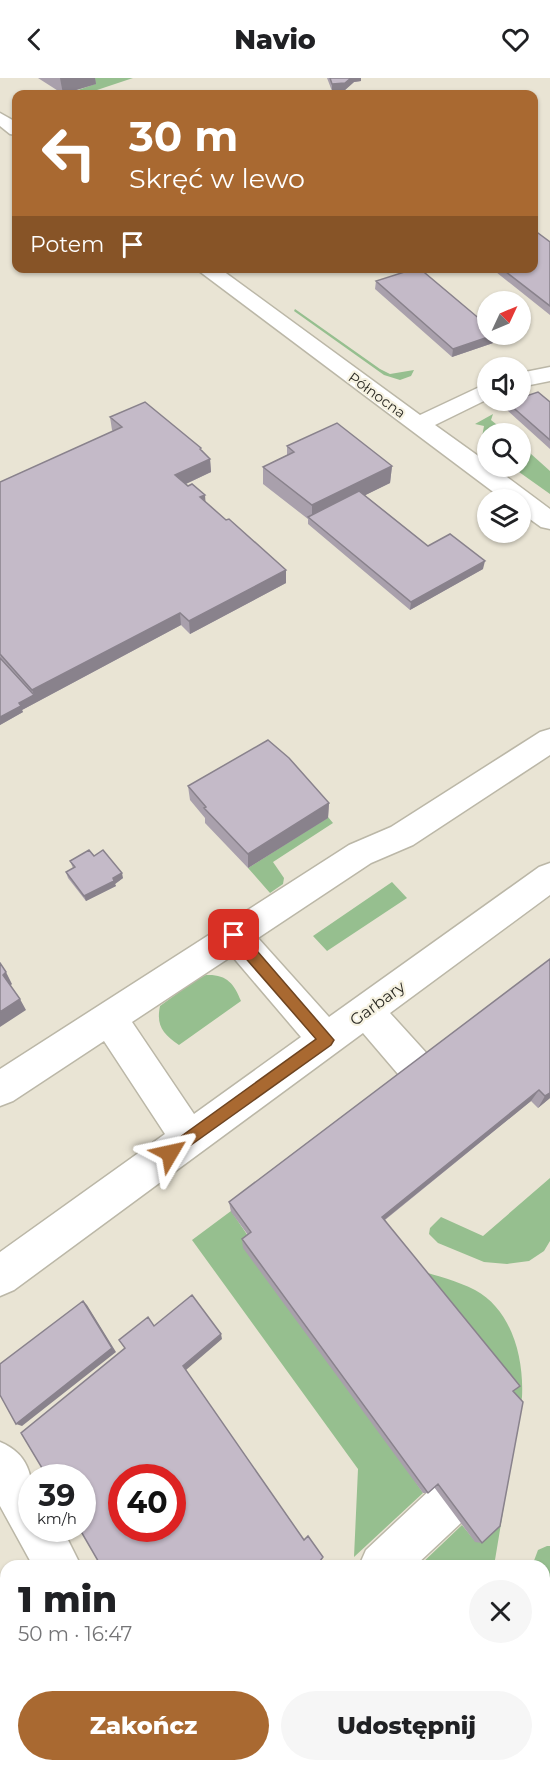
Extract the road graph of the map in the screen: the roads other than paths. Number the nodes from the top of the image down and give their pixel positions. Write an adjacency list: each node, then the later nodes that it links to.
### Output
1 (212, 273): 5 (street, Północna)
2 (550, 374): 3 (street)
3 (531, 378)
4 (477, 396): 5 (street)
5 (418, 425): 6 (street, Północna)
6 (550, 521)
7 (550, 740): 9 (street)
8 (550, 877): 10 (street, Garbary)
9 (234, 935): 11 (street); 12 (street)
10 (366, 1011): 12 (street, Garbary); 13 (street)
11 (108, 1017): 14 (street); 15 (street)
12 (326, 1040): 15 (street, Garbary)
13 (417, 1069)
14 (0, 1089)
15 (189, 1139): 16 (street, Garbary)
16 (0, 1276)
17 (0, 1464): 18 (street)
18 (18, 1496)
19 (447, 1505): 22 (street)
20 (45, 1542): 21 (street)
21 (55, 1560)
22 (388, 1560)

